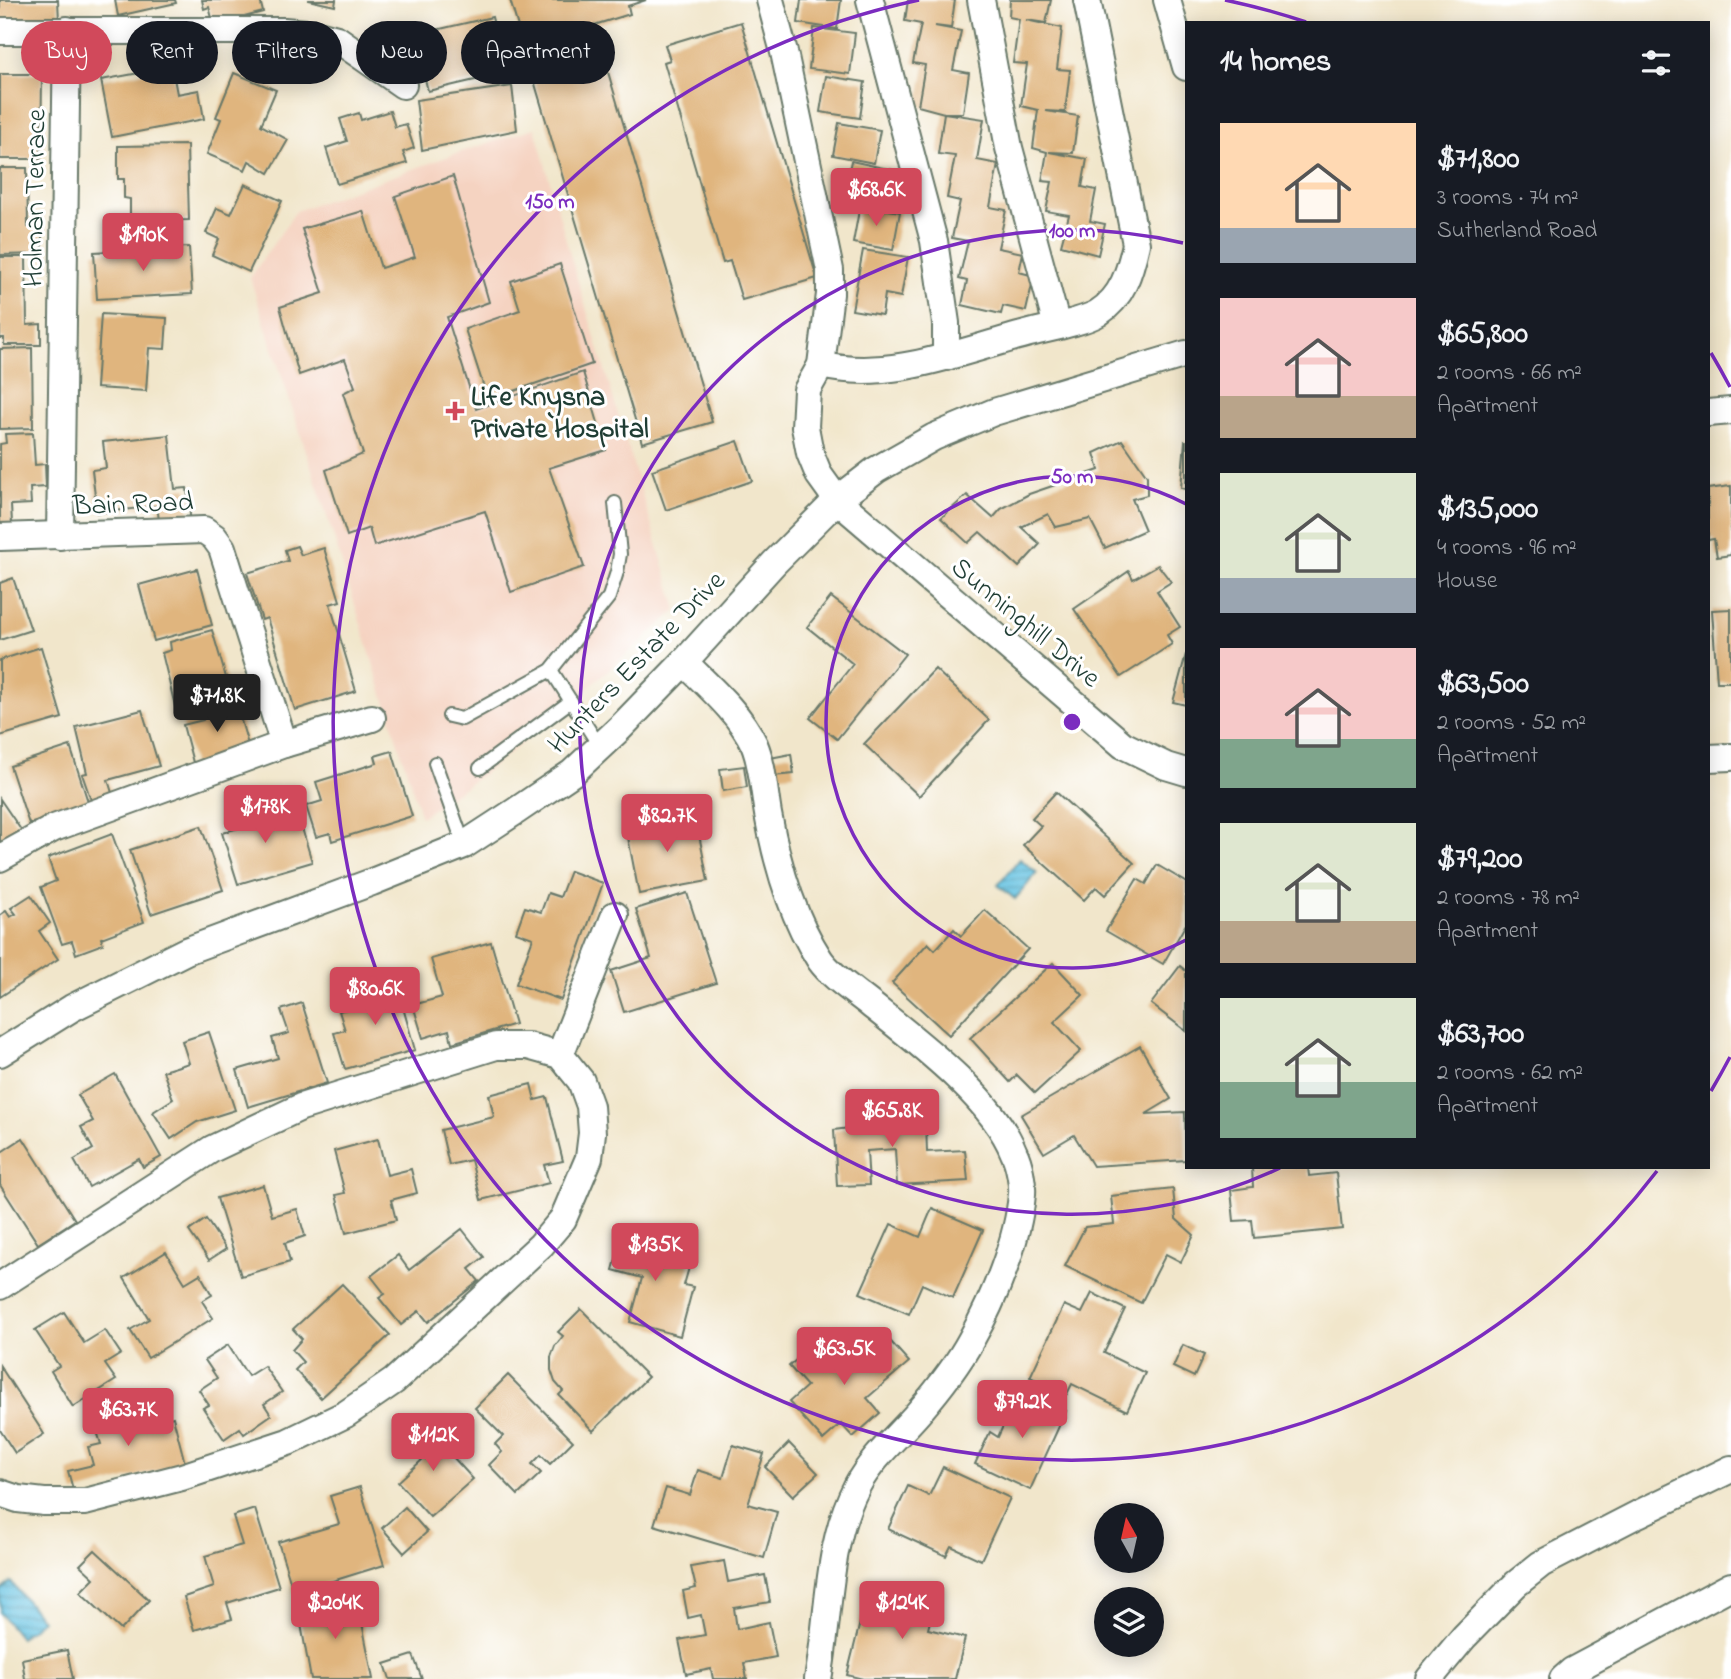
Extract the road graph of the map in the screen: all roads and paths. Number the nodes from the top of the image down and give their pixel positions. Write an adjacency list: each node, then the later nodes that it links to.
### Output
1 (770, 0): 15 (street, Sunninghill Drive)
2 (870, 0): 14 (street)
3 (981, 0): 12 (street)
4 (1087, 0): 12 (street)
5 (1167, 0): 9 (street)
6 (112, 30): 11 (street)
7 (0, 31): 8 (street)
8 (21, 31)
9 (1185, 63)
10 (66, 84): 20 (street, Holman Terrace)
11 (403, 85)
12 (1057, 326): 14 (street)
13 (1185, 354): 18 (street, Hunters Estate Drive)
14 (946, 357): 15 (street)
15 (821, 365): 18 (street, Sunninghill Drive)
16 (1731, 411): 17 (street)
17 (1710, 413)
18 (837, 500): 22 (street, Hunters Estate Drive); 33 (street, Sunninghill Drive)
19 (615, 503): 23 (lane)
20 (60, 536): 21 (street, Bain Road); 27 (street, Bain Road)
21 (0, 537)
22 (684, 662): 28 (street, Hunters Estate Drive); 43 (street)
23 (551, 670): 24 (lane); 25 (lane)
24 (571, 701): 28 (lane); 32 (lane)
25 (449, 716)
26 (373, 718): 27 (street)
27 (284, 744): 35 (street)
28 (600, 747): 34 (street, Hunters Estate Drive)
29 (1731, 757): 30 (street)
30 (1710, 758)
31 (435, 763): 34 (lane)
32 (480, 768)
33 (1185, 772)
34 (464, 845): 37 (street, Hunters Estate Drive)
35 (0, 858)
36 (615, 915): 38 (street)
37 (0, 1053)
38 (560, 1055): 39 (street); 41 (street)
39 (0, 1286)
40 (1731, 1469): 44 (street)
41 (0, 1493)
42 (1731, 1586): 45 (street)
43 (818, 1679)
44 (1429, 1679)
45 (1563, 1679)

